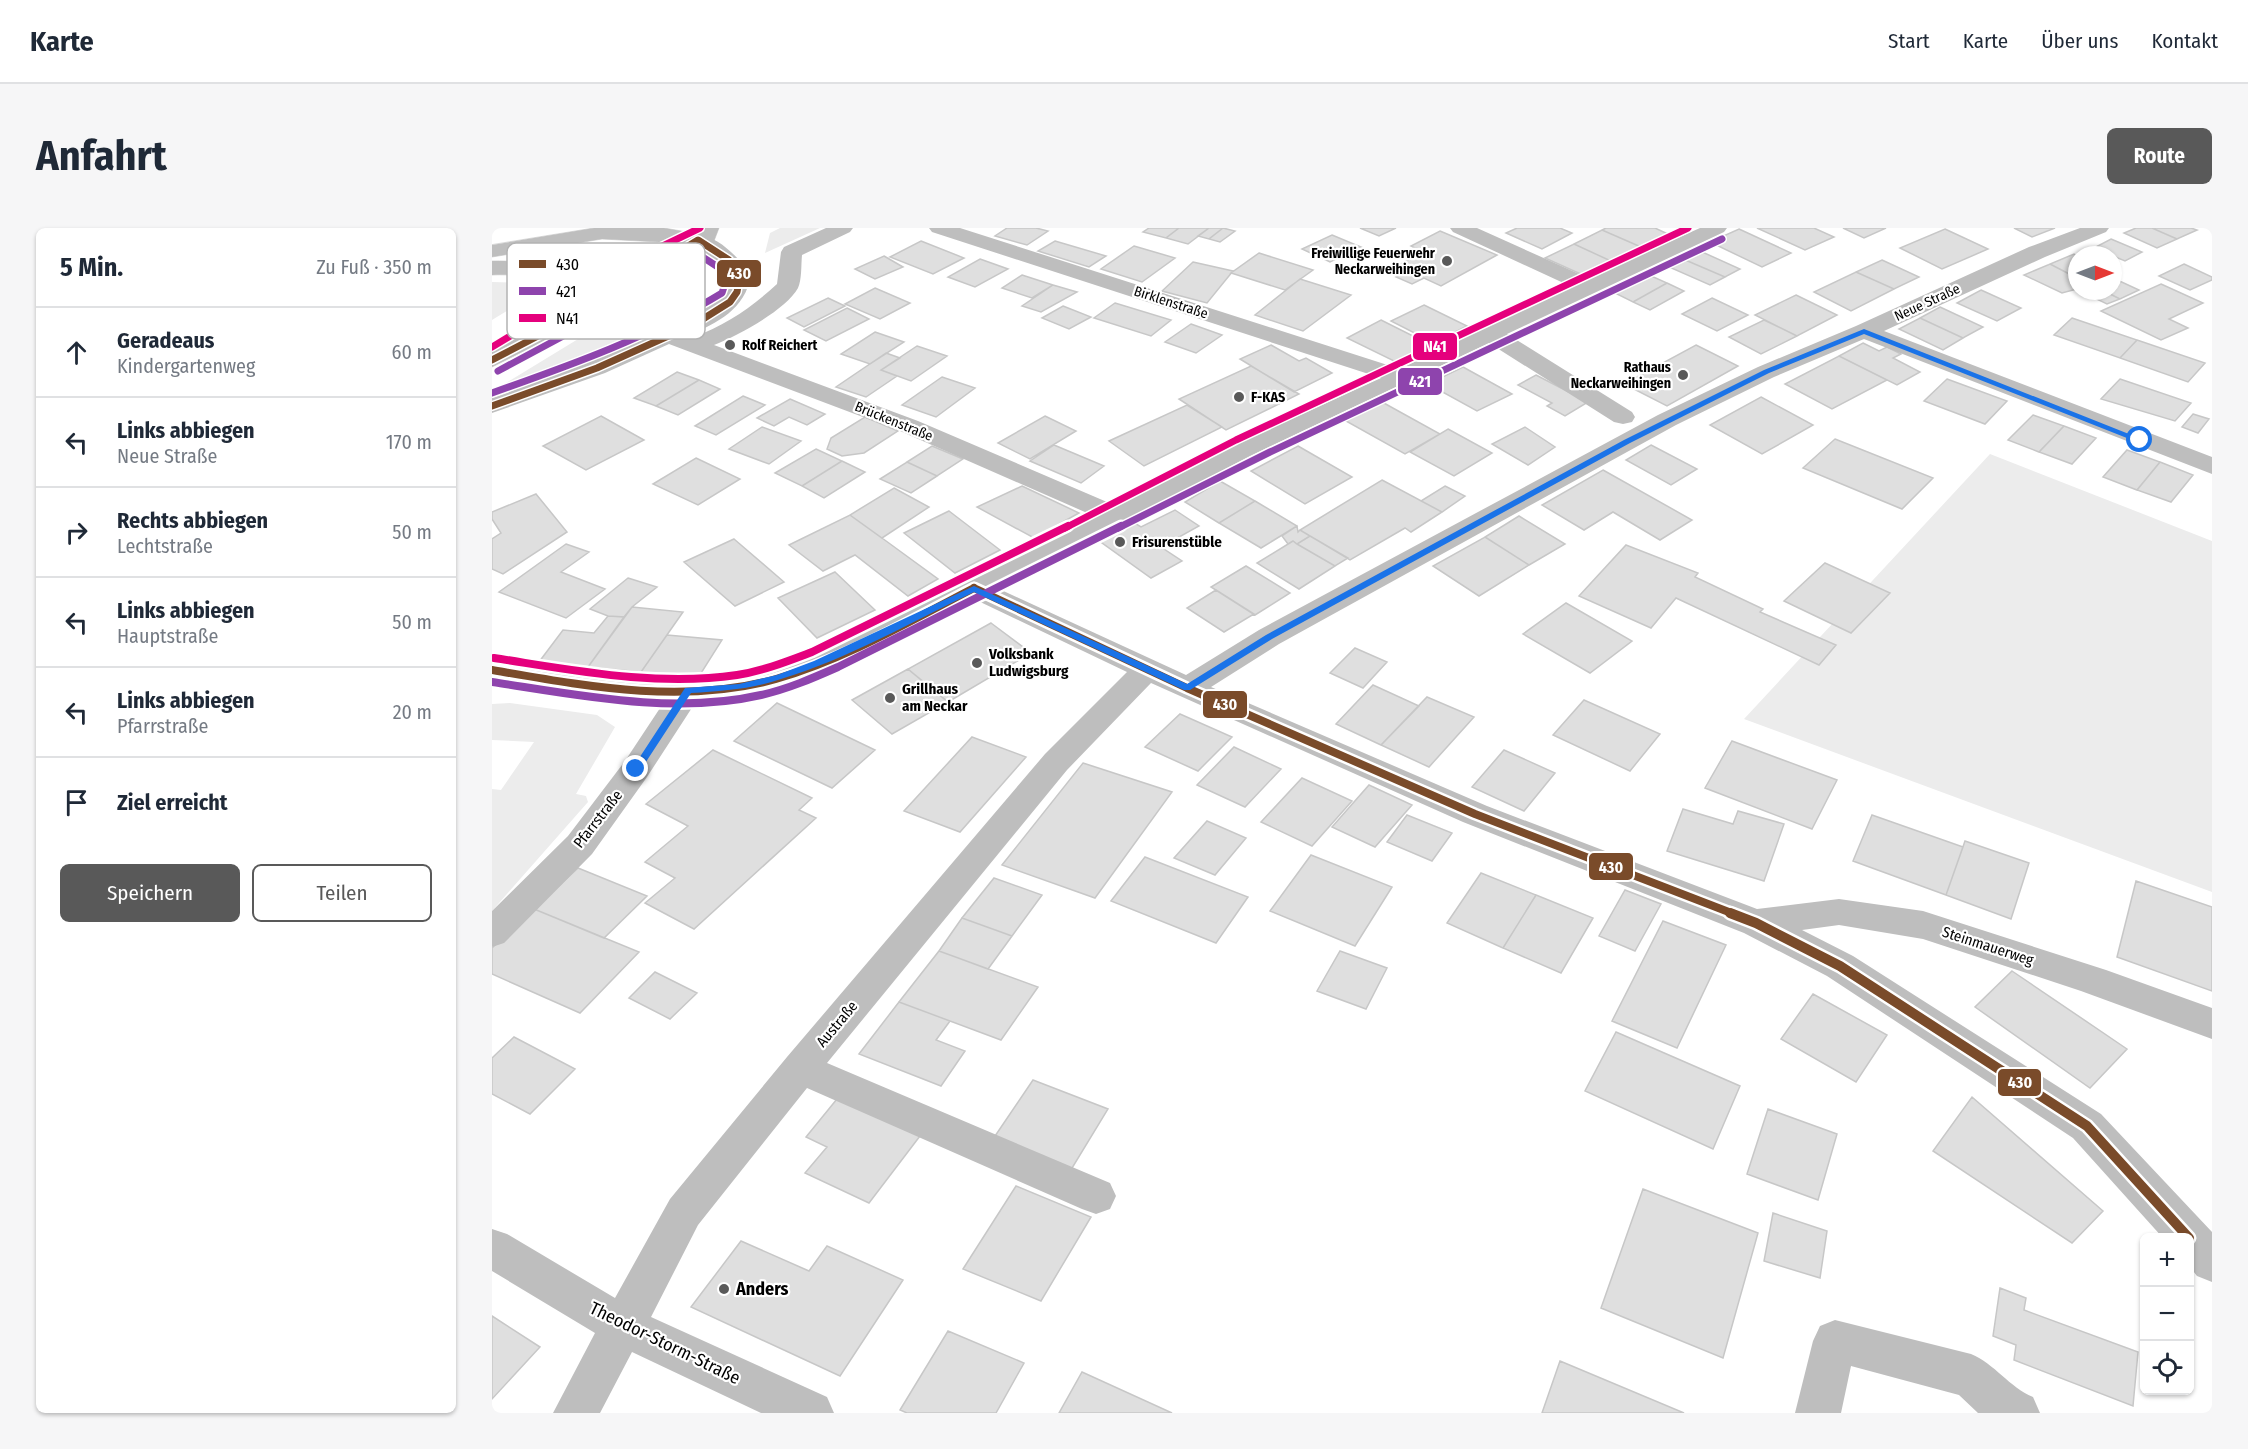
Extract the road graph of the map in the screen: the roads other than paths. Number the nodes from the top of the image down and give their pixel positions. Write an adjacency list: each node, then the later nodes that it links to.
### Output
1 (522, 228): 9 (street)
2 (732, 228): 8 (street)
3 (843, 228): 23 (street)
4 (939, 228): 25 (street, Birklenstraße)
5 (1460, 228): 16 (street)
6 (1717, 228): 16 (street)
7 (2099, 228): 18 (street, Neue Straße)
8 (704, 234): 10 (street); 11 (street); 17 (street)
9 (492, 238)
10 (541, 243)
11 (690, 243)
12 (507, 249): 13 (street)
13 (492, 251)
14 (492, 268): 15 (street)
15 (507, 269)
16 (1588, 286): 19 (street)
17 (705, 318)
18 (1864, 332): 28 (street); 33 (street, Neue Straße)
19 (1488, 333): 25 (street); 27 (street)
20 (532, 339): 24 (street)
21 (665, 339): 22 (street)
22 (659, 342): 23 (street, Brückenstraße); 26 (street)
23 (694, 345): 29 (street, Brückenstraße)
24 (492, 360)
25 (1402, 377): 29 (street)
26 (492, 406)
27 (1623, 417)
28 (2212, 466)
29 (1114, 515): 30 (street)
30 (974, 588): 32 (street); 34 (street)
31 (492, 670): 34 (street)
32 (1147, 670): 33 (street); 38 (street, Austraße)
33 (1187, 688): 35 (street)
34 (688, 690): 36 (street, Pfarrstraße)
35 (1756, 923): 37 (street, Steinmauerweg); 41 (street)
36 (492, 933)
37 (2212, 1024)
38 (800, 1068): 39 (street); 42 (street, Austraße)
39 (1096, 1196)
40 (492, 1248): 42 (street, Theodor-Storm-Straße)
41 (2212, 1262)
42 (621, 1325): 43 (street, Austraße); 44 (street, Theodor-Storm-Straße)
43 (576, 1413)
44 (812, 1413)
45 (1818, 1413): 46 (street)
46 (2017, 1413)

